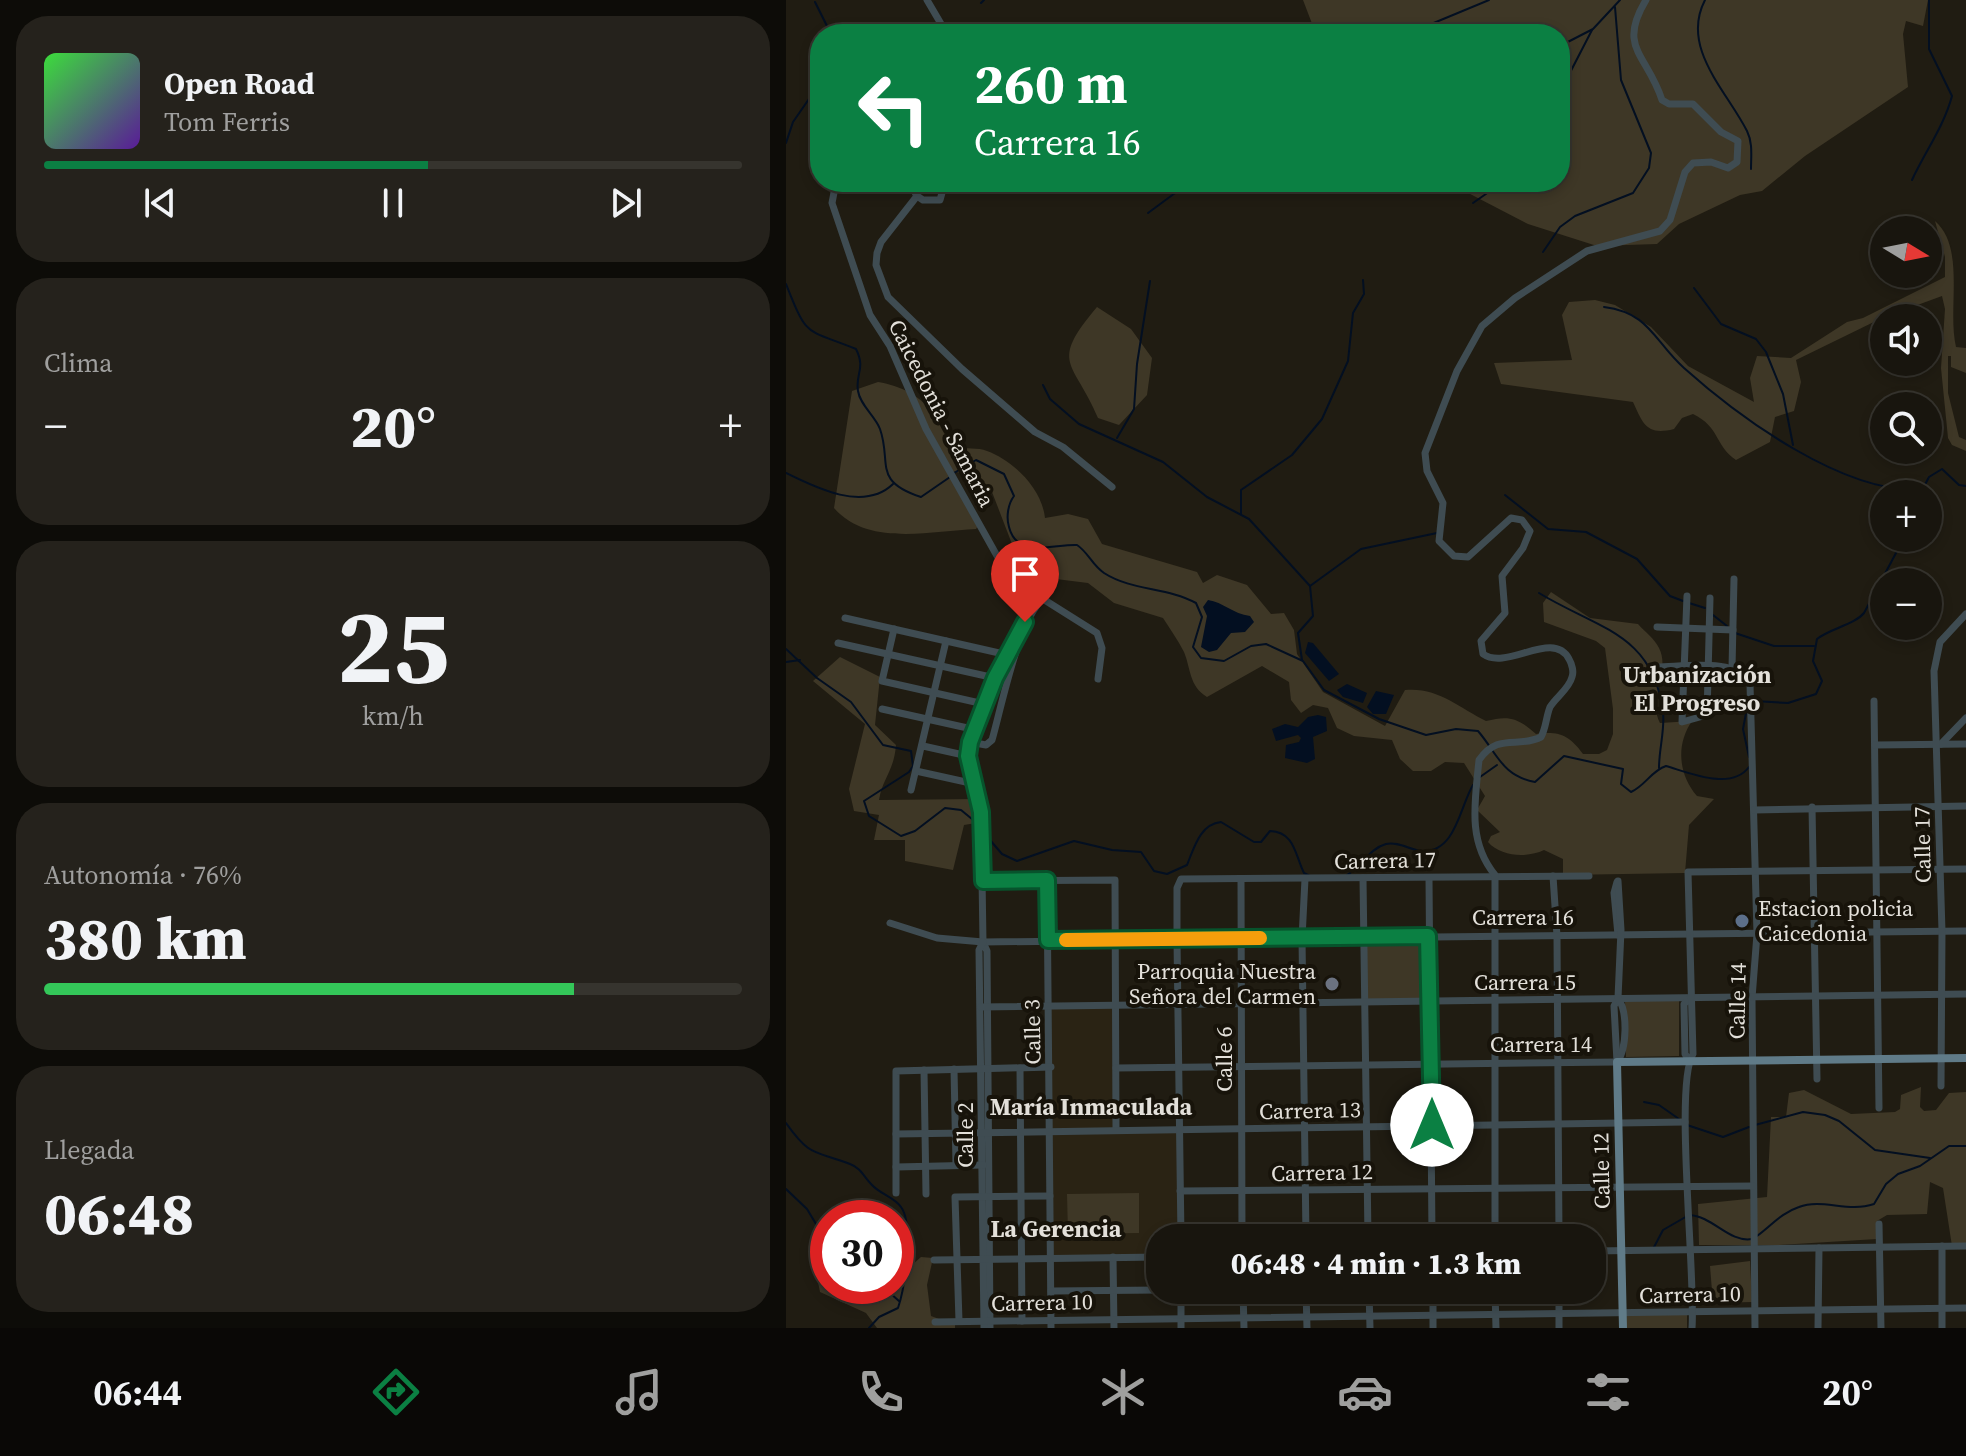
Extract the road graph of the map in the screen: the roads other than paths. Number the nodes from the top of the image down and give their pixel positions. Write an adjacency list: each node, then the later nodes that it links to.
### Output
1 (927, 0): 3 (street)
2 (1646, 0): 56 (street)
3 (941, 24)
4 (834, 192): 22 (street, Caicedonia - Samaria)
5 (915, 192): 7 (street)
6 (942, 192): 7 (street)
7 (917, 196): 8 (street)
8 (1112, 487)
9 (1734, 579): 18 (street)
10 (1687, 596): 15 (street)
11 (1710, 598): 17 (street)
12 (1966, 614): 38 (street, Calle 17)
13 (845, 618): 16 (street)
14 (1657, 627): 15 (street)
15 (1685, 628): 17 (street); 25 (street)
16 (894, 629): 19 (street); 21 (street)
17 (1708, 629): 18 (street); 26 (street)
18 (1733, 630): 27 (street)
19 (946, 641): 22 (street); 23 (street)
20 (838, 643): 21 (street)
21 (888, 654): 23 (street); 30 (street)
22 (1008, 655): 28 (street, Caicedonia - Samaria)
23 (940, 666): 28 (street); 30 (street)
24 (1657, 667): 25 (street)
25 (1685, 667): 26 (street); 26 (street)
26 (1707, 667): 27 (street)
27 (1732, 668): 50 (street, Calle 14)
28 (995, 678): 32 (street, Caicedonia - Samaria)
29 (1098, 679): 37 (street)
30 (934, 693): 32 (street); 35 (street)
31 (1874, 701): 40 (street)
32 (984, 704): 36 (street, Caicedonia - Samaria)
33 (882, 709): 35 (street)
34 (1966, 718): 38 (street)
35 (928, 719): 36 (street); 41 (street)
36 (972, 729): 37 (street, Caicedonia - Samaria)
37 (970, 742): 42 (street, Caicedonia - Samaria)
38 (1939, 744): 39 (street); 40 (street); 47 (street, Calle 17)
39 (1966, 744)
40 (1875, 745): 46 (street)
41 (923, 746): 42 (street); 43 (street)
42 (968, 756): 44 (street, Caicedonia - Samaria)
43 (916, 771): 44 (street); 45 (street)
44 (975, 784): 64 (street, Caicedonia - Samaria)
45 (911, 790)
46 (1875, 806): 47 (street); 49 (street); 54 (street)
47 (1939, 806): 48 (street); 51 (street, Calle 17)
48 (1966, 806)
49 (1812, 807): 50 (street); 53 (street)
50 (1754, 810): 55 (street, Calle 14)
51 (1939, 869): 52 (street); 54 (street); 67 (street, Calle 17)
52 (1966, 869)
53 (1812, 870): 54 (street); 55 (street); 69 (street)
54 (1876, 870): 66 (street)
55 (1754, 872): 70 (street); 71 (street, Calle 14)
56 (1495, 875): 57 (street, Carrera 17); 60 (street, Carrera 17); 72 (street)
57 (1553, 876): 58 (street, Carrera 17); 75 (street)
58 (1589, 876)
59 (1363, 878): 60 (street, Carrera 17); 62 (street, Carrera 17); 76 (street)
60 (1429, 878): 74 (street)
61 (1241, 879): 62 (street, Carrera 17); 77 (street, Calle 6); 81 (street, Carrera 17)
62 (1305, 879): 78 (street)
63 (1047, 880): 64 (street); 79 (street, Calle 3); 80 (street)
64 (983, 881): 82 (street, Calle 2)
65 (890, 923): 82 (street, Carrera 16)
66 (1879, 931): 67 (street, Carrera 16); 69 (street, Carrera 16); 86 (street)
67 (1942, 931): 68 (street, Carrera 16); 83 (street, Calle 17)
68 (1966, 931)
69 (1816, 933): 71 (street, Carrera 16); 85 (street)
70 (1688, 934): 71 (street, Carrera 16); 73 (street, Carrera 16); 88 (street)
71 (1757, 934): 89 (street, Calle 14)
72 (1495, 935): 74 (street, Carrera 16); 75 (street, Carrera 16); 90 (street)
73 (1618, 935): 73 (street, Calle 12); 75 (street, Carrera 16); 87 (street, Calle 12)
74 (1428, 936): 76 (street, Carrera 16); 92 (street)
75 (1557, 936): 93 (street)
76 (1365, 937): 78 (street, Carrera 16); 91 (street)
77 (1241, 938): 78 (street, Carrera 16); 81 (street, Carrera 16); 96 (street, Calle 6)
78 (1302, 938): 94 (street)
79 (1048, 940): 80 (street, Carrera 16); 82 (street, Carrera 16); 98 (street, Calle 3)
80 (1115, 940): 81 (street, Carrera 16); 97 (street)
81 (1177, 940): 95 (street)
82 (983, 942): 99 (street, Calle 2)
83 (1941, 994): 84 (street, Carrera 15); 86 (street, Carrera 15); 100 (street, Calle 17)
84 (1966, 994)
85 (1815, 996): 86 (street, Carrera 15); 89 (street, Carrera 15); 103 (street)
86 (1878, 996): 104 (street)
87 (1618, 998): 88 (street, Carrera 15); 93 (street, Carrera 15); 108 (street, Calle 12)
88 (1690, 998): 89 (street, Carrera 15); 105 (street)
89 (1752, 998): 102 (street, Calle 14)
90 (1494, 999): 92 (street, Carrera 15); 93 (street, Carrera 15); 109 (street)
91 (1366, 1001): 92 (street, Carrera 15); 94 (street, Carrera 15); 111 (street)
92 (1430, 1001): 106 (street)
93 (1555, 1001): 107 (street)
94 (1302, 1002): 96 (street, Carrera 15); 110 (street)
95 (1178, 1004): 96 (street, Carrera 15); 97 (street, Carrera 15); 117 (street)
96 (1241, 1004): 112 (street, Calle 6)
97 (1116, 1005): 98 (street, Carrera 15); 116 (street)
98 (1050, 1006): 99 (street, Carrera 15); 113 (street, Calle 3)
99 (984, 1007): 114 (street, Calle 2)
100 (1942, 1057): 101 (main road, Carrera 14); 104 (main road, Carrera 14); 121 (street, Calle 17)
101 (1966, 1058)
102 (1754, 1059): 103 (main road, Carrera 14); 105 (main road, Carrera 14); 144 (street, Calle 14)
103 (1816, 1059): 104 (main road, Carrera 14); 120 (street)
104 (1878, 1059): 122 (street)
105 (1689, 1060): 108 (main road, Carrera 14); 123 (street)
106 (1432, 1062): 109 (street, Carrera 14); 111 (street, Carrera 14); 124 (street)
107 (1556, 1062): 108 (street, Carrera 14); 109 (street, Carrera 14); 127 (street)
108 (1617, 1062): 126 (main road, Calle 12)
109 (1494, 1063): 125 (street)
110 (1304, 1065): 111 (street, Carrera 14); 112 (street, Carrera 14); 130 (street)
111 (1366, 1065): 128 (street)
112 (1242, 1066): 117 (street, Carrera 14); 129 (street, Calle 6)
113 (1051, 1067): 115 (street); 134 (street, Calle 3)
114 (985, 1068): 115 (street); 118 (street); 136 (street, Calle 2)
115 (1020, 1068): 133 (street)
116 (1116, 1068): 117 (street, Carrera 14); 131 (street)
117 (1178, 1068): 132 (street)
118 (954, 1069): 119 (street); 135 (street)
119 (924, 1070): 137 (street); 138 (street)
120 (1817, 1079)
121 (1941, 1086)
122 (1879, 1108)
123 (1685, 1122): 126 (street, Carrera 13); 143 (street)
124 (1432, 1125): 125 (street, Carrera 13); 128 (street, Carrera 13); 145 (street)
125 (1495, 1125): 127 (street, Carrera 13); 148 (street)
126 (1618, 1126): 127 (street, Carrera 13); 146 (main road, Calle 12)
127 (1557, 1127): 147 (street)
128 (1366, 1128): 130 (street, Carrera 13); 150 (street)
129 (1242, 1129): 130 (street, Carrera 13); 132 (street, Carrera 13); 149 (street, Calle 6)
130 (1305, 1129): 152 (street)
131 (1116, 1130): 132 (street, Carrera 13); 134 (street, Carrera 13)
132 (1180, 1130): 151 (street)
133 (1020, 1131): 134 (street, Carrera 13); 136 (street, Carrera 13); 156 (street)
134 (1051, 1131): 157 (street, Calle 3)
135 (955, 1132): 136 (street, Carrera 13); 137 (street, Carrera 13); 139 (street)
136 (986, 1132): 140 (street, Calle 2); 155 (street, Calle 2)
137 (925, 1133): 138 (street, Carrera 13); 141 (street)
138 (896, 1134): 142 (street)
139 (956, 1165): 140 (street); 141 (street)
140 (983, 1165): 155 (street, Calle 2)
141 (925, 1166): 142 (street); 154 (street)
142 (896, 1167): 153 (street)
143 (1689, 1186): 144 (street, Carrera 12); 146 (street, Carrera 12); 170 (street)
144 (1753, 1186): 171 (street, Calle 14)
145 (1432, 1187): 148 (street, Carrera 12); 150 (street, Carrera 12); 162 (street)
146 (1620, 1187): 147 (street, Carrera 12); 172 (main road, Calle 12)
147 (1559, 1188): 148 (street, Carrera 12); 164 (street)
148 (1494, 1189): 163 (street)
149 (1242, 1190): 151 (street, Carrera 12); 152 (street, Carrera 12); 159 (street, Calle 6)
150 (1368, 1190): 152 (street, Carrera 12); 161 (street)
151 (1180, 1191): 158 (street)
152 (1306, 1192): 160 (street)
153 (896, 1193)
154 (926, 1194)
155 (986, 1196): 156 (street); 177 (street, Calle 2); 180 (street)
156 (1020, 1196): 157 (street); 178 (street)
157 (1050, 1196): 176 (street, Calle 3)
158 (1181, 1224)
159 (1242, 1224)
160 (1306, 1224)
161 (1368, 1224)
162 (1432, 1224)
163 (1495, 1224)
164 (1559, 1224)
165 (1879, 1224): 168 (street)
166 (1942, 1246): 167 (street); 168 (street); 193 (street)
167 (1966, 1246)
168 (1880, 1247): 169 (street); 192 (street)
169 (1819, 1248): 171 (street); 194 (street)
170 (1691, 1249): 171 (street); 172 (street); 196 (street)
171 (1754, 1249): 195 (street, Calle 14)
172 (1621, 1250): 173 (street); 197 (main road, Calle 12)
173 (1606, 1251)
174 (1113, 1257): 175 (street); 176 (street); 181 (street)
175 (1146, 1257)
176 (1050, 1258): 178 (street); 183 (street, Calle 3)
177 (986, 1259): 178 (street); 180 (street); 208 (street, Calle 2)
178 (1020, 1259): 206 (street)
179 (934, 1260): 180 (street)
180 (957, 1260): 205 (street)
181 (1114, 1290): 182 (street); 183 (street); 210 (street)
182 (1146, 1290)
183 (1051, 1291): 209 (street, Calle 3)
184 (1181, 1304): 203 (street)
185 (1244, 1304): 204 (street)
186 (1306, 1304): 202 (street)
187 (1370, 1304): 201 (street)
188 (1433, 1304): 200 (street)
189 (1496, 1304): 198 (street)
190 (1559, 1304): 199 (street)
191 (1966, 1308): 193 (street, Carrera 10)
192 (1881, 1309): 193 (street, Carrera 10); 194 (street, Carrera 10); 222 (street)
193 (1943, 1309): 223 (street)
194 (1817, 1310): 195 (street, Carrera 10); 221 (street)
195 (1756, 1311): 196 (street, Carrera 10); 220 (street, Calle 14)
196 (1693, 1312): 197 (street, Carrera 10); 219 (street)
197 (1623, 1313): 199 (street, Carrera 10); 218 (main road, Calle 12)
198 (1496, 1314): 199 (street, Carrera 10); 200 (street, Carrera 10); 216 (street)
199 (1559, 1314): 217 (street)
200 (1433, 1315): 201 (street, Carrera 10); 215 (street)
201 (1370, 1316): 202 (street, Carrera 10); 214 (street)
202 (1306, 1317): 204 (street, Carrera 10); 213 (street)
203 (1181, 1318): 204 (street, Carrera 10); 210 (street, Carrera 10); 211 (street)
204 (1244, 1318): 212 (street)
205 (959, 1321): 207 (street, Carrera 10); 208 (street, Carrera 10)
206 (1022, 1321): 208 (street, Carrera 10); 209 (street, Carrera 10)
207 (935, 1322)
208 (987, 1324)
209 (1051, 1324): 210 (street, Carrera 10)
210 (1114, 1324)
211 (1181, 1328)
212 (1244, 1328)
213 (1307, 1328)
214 (1370, 1328)
215 (1433, 1328)
216 (1496, 1328)
217 (1559, 1328)
218 (1623, 1328)
219 (1692, 1328)
220 (1755, 1328)
221 (1818, 1328)
222 (1881, 1328)
223 (1942, 1328)

